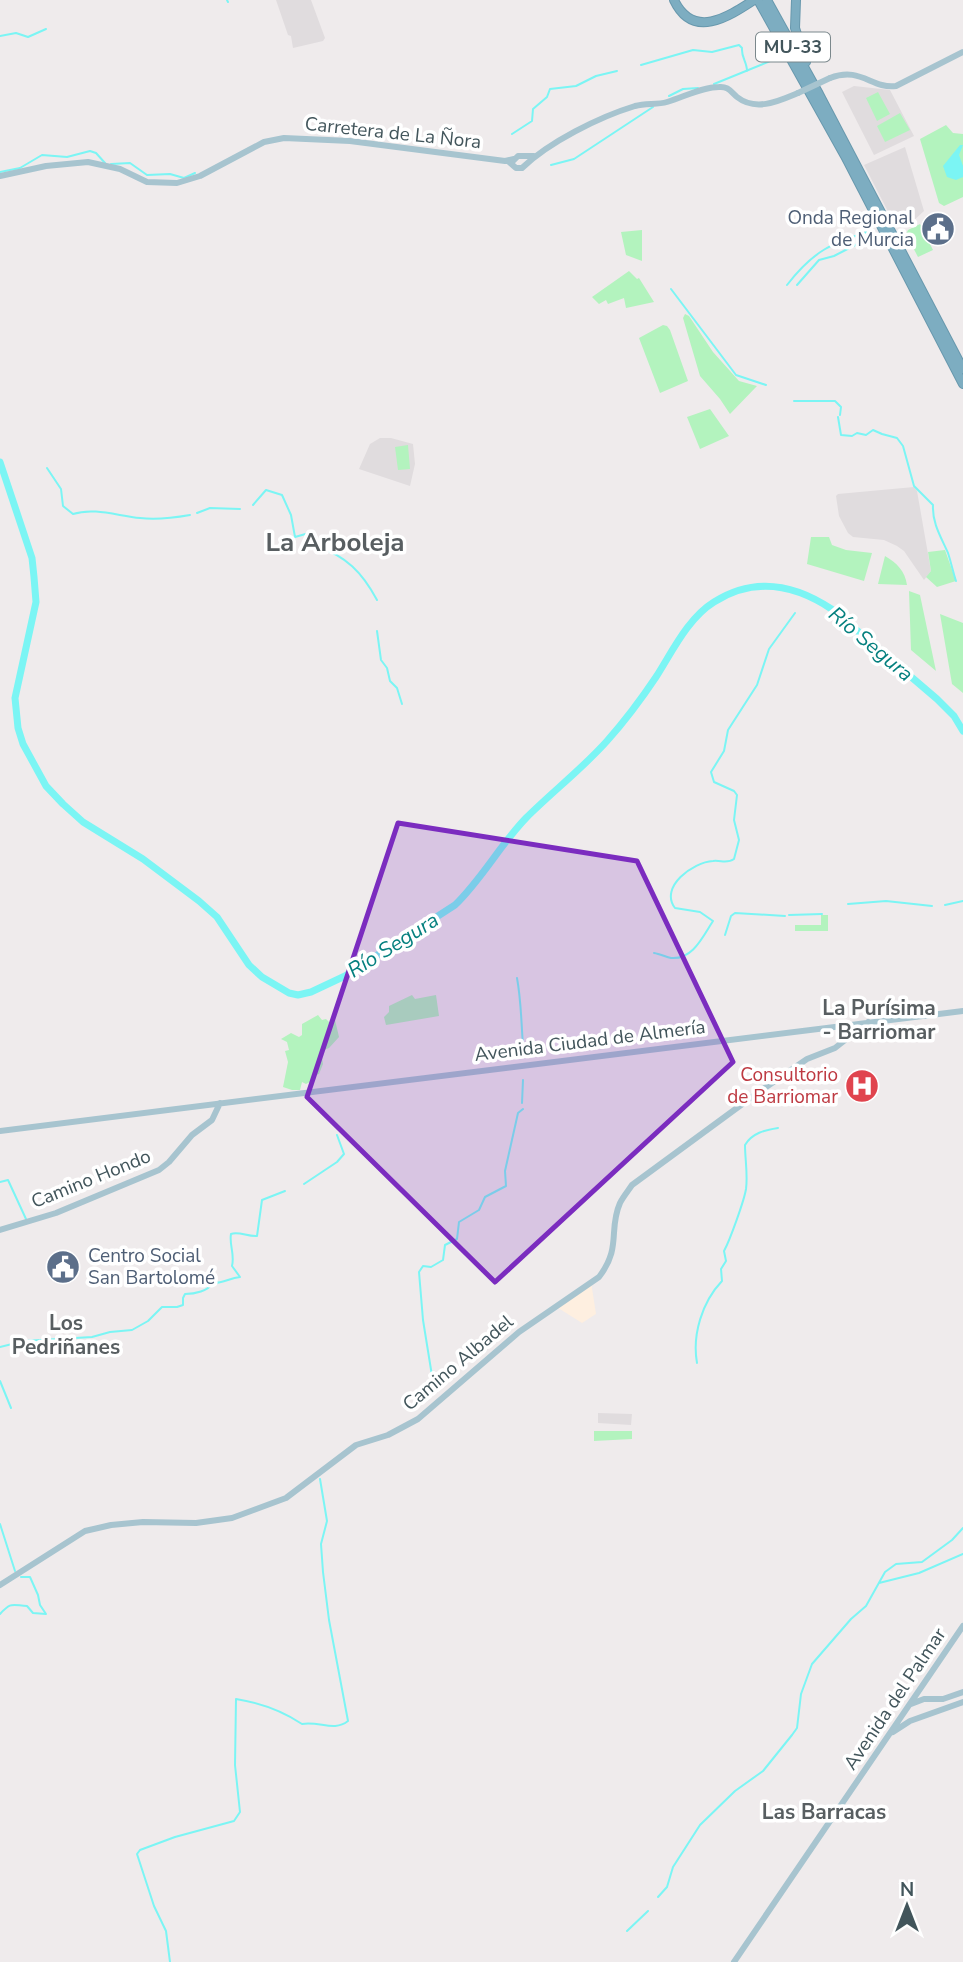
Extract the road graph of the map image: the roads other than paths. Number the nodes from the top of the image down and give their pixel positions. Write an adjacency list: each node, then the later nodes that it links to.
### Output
1 (677, 0): 5 (highway)
2 (756, 0): 5 (highway); 14 (highway, MU-33)
3 (767, 0): 7 (highway, MU-33)
4 (796, 0): 7 (highway)
5 (743, 4)
6 (963, 52): 8 (main road, bridge)
7 (819, 94): 13 (highway, MU-33)
8 (536, 155): 9 (main road); 11 (main road)
9 (522, 157): 10 (main road); 11 (main road)
10 (514, 162): 11 (main road); 12 (main road, Carretera de La Ñora)
11 (525, 165)
12 (0, 176)
13 (963, 369)
14 (963, 384)
15 (963, 1010): 16 (main road, Avenida Ciudad de Almería)
16 (868, 1022): 17 (main road, Avenida Ciudad de Almería); 20 (main road, Camino Albadel)
17 (854, 1024): 18 (main road, Avenida Ciudad de Almería); 19 (main road)
18 (840, 1026): 19 (main road, Avenida Ciudad de Almería); 20 (main road)
19 (828, 1027): 21 (main road, Avenida Ciudad de Almería)
20 (851, 1038): 26 (main road, Camino Albadel)
21 (220, 1103): 22 (main road, Avenida Ciudad de Almería); 23 (main road, Camino Hondo)
22 (207, 1105): 23 (main road); 24 (main road, Avenida Ciudad de Almería)
23 (215, 1115): 25 (main road, Camino Hondo)
24 (0, 1131)
25 (0, 1230)
26 (0, 1585)
27 (963, 1626): 28 (main road, Avenida del Palmar)
28 (925, 1681): 30 (main road); 32 (main road, Avenida del Palmar)
29 (963, 1693): 30 (main road); 33 (main road)
30 (936, 1699): 32 (main road)
31 (963, 1702): 33 (main road)
32 (910, 1704): 34 (main road, Avenida del Palmar)
33 (946, 1708): 34 (main road)
34 (889, 1735): 35 (main road, Avenida del Palmar)
35 (734, 1962)

